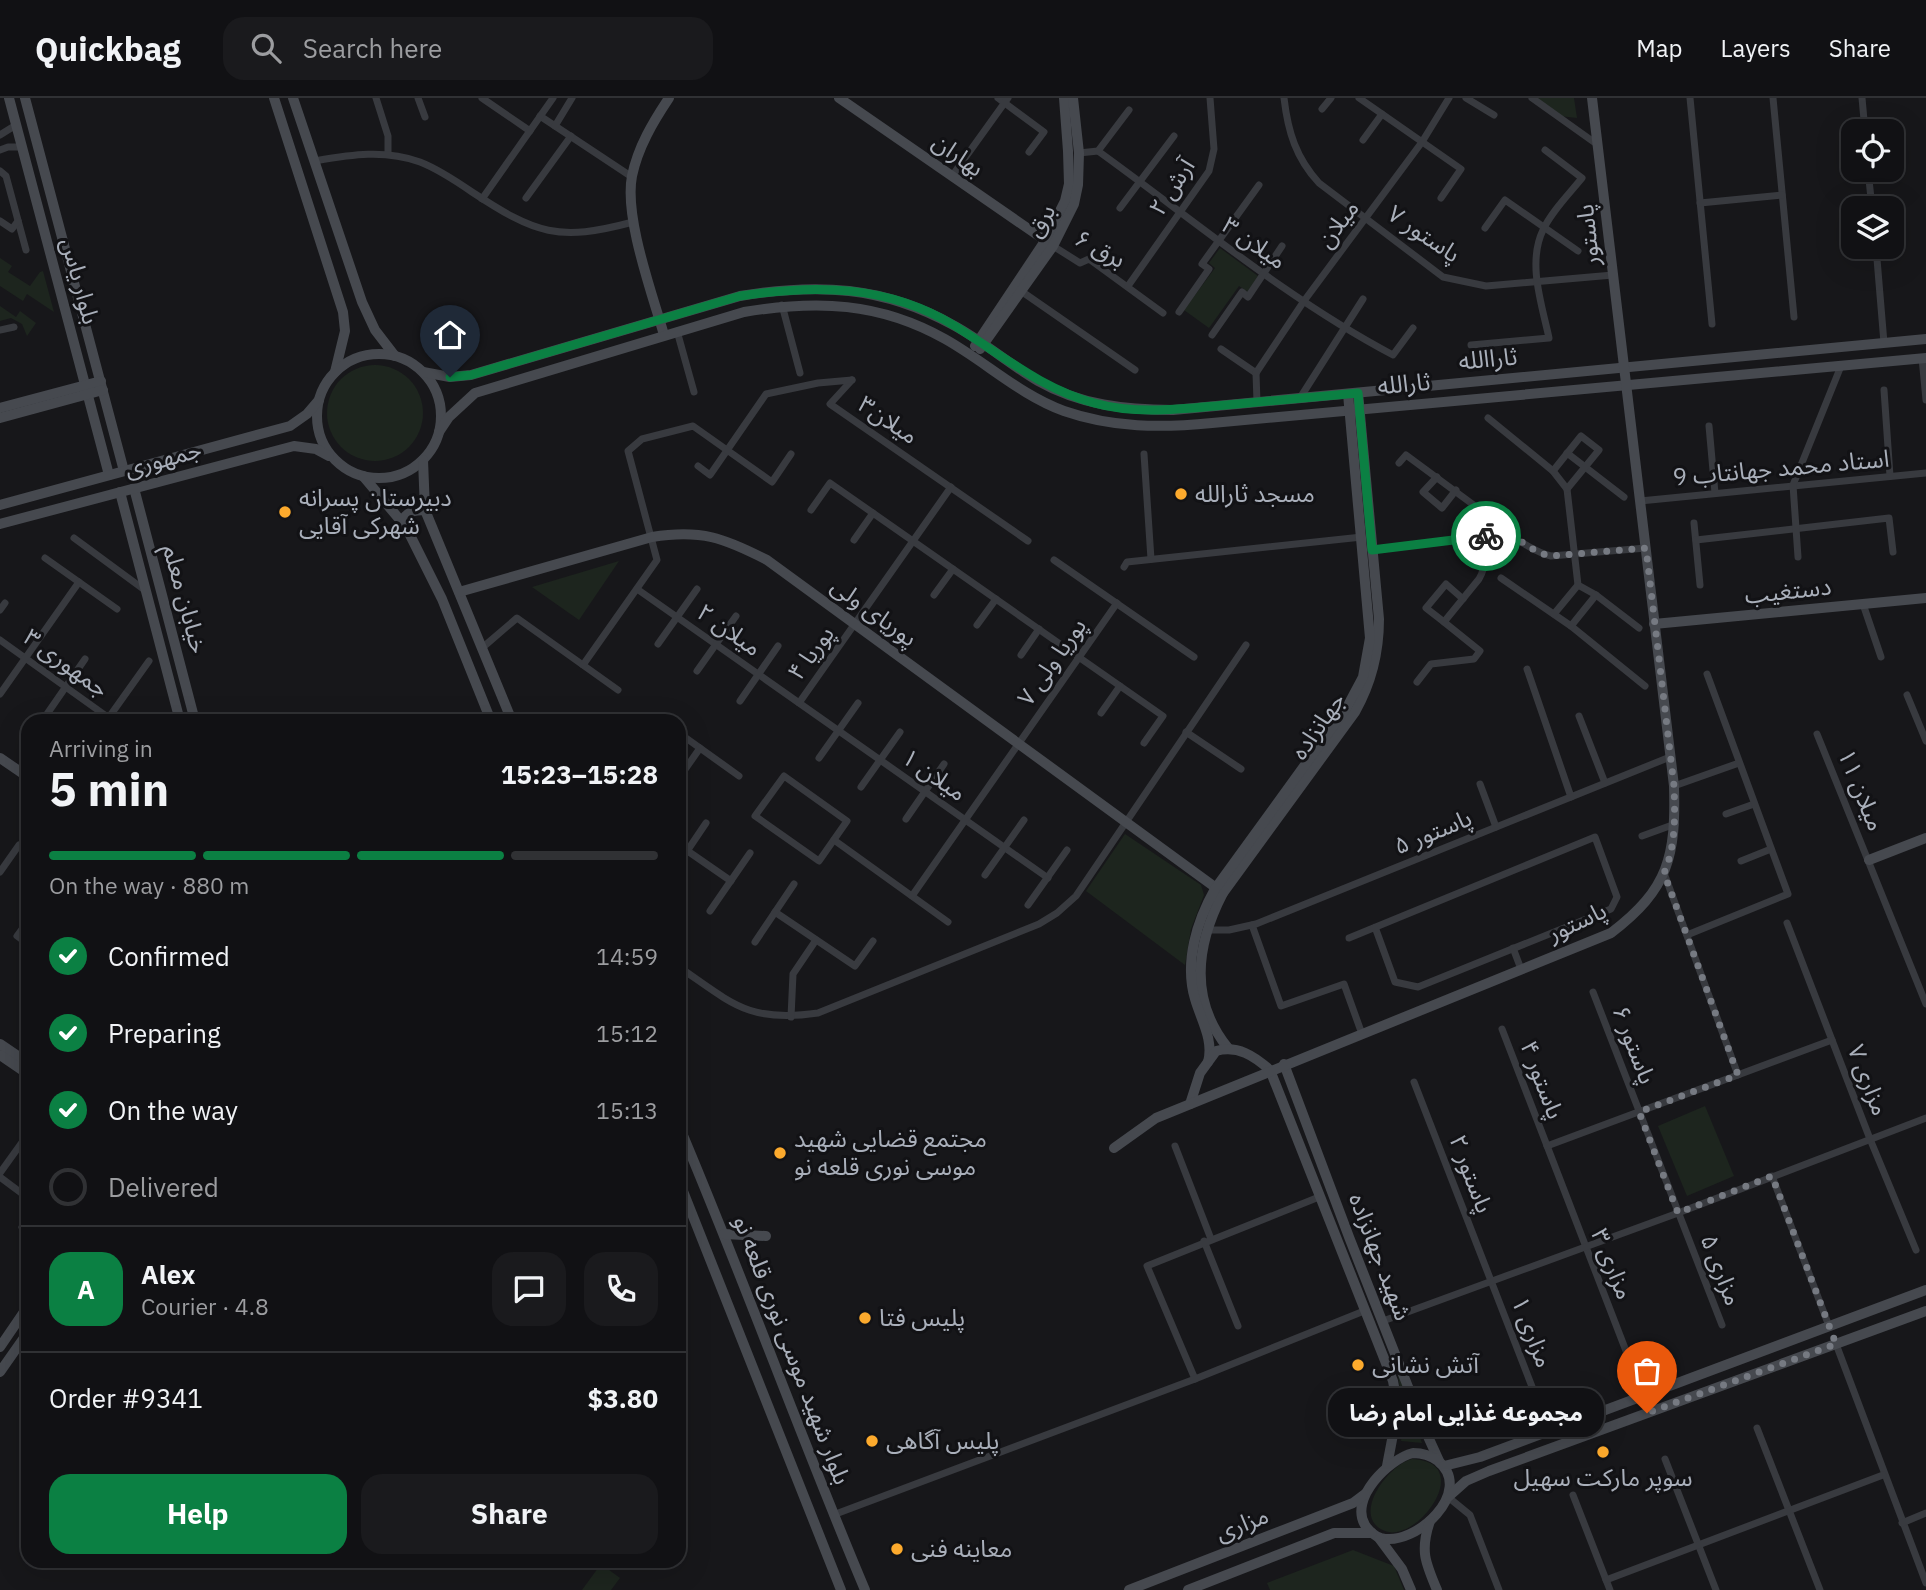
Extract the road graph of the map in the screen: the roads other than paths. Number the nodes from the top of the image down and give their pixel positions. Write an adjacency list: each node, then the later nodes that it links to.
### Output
1 (9, 98): 33 (main road, بلوار یاس)
2 (25, 98): 86 (main road, بلوار یاس)
3 (274, 98): 107 (main road)
4 (293, 98): 49 (main road)
5 (376, 98): 48 (street)
6 (418, 98): 31 (street)
7 (482, 98): 35 (street)
8 (553, 98): 30 (street)
9 (572, 98): 34 (street)
10 (669, 98): 52 (main road)
11 (839, 98): 51 (main road, بهاران)
12 (1064, 98): 69 (main road, برق)
13 (1073, 98): 47 (main road, برق)
14 (1210, 98): 61 (street, آرش ۲)
15 (1284, 98): 62 (street, پاستور ۷)
16 (1331, 98): 26 (street)
17 (1359, 98): 28 (street)
18 (1449, 98): 40 (street, میلان)
19 (1465, 98): 29 (street)
20 (1532, 98): 41 (street)
21 (1592, 98): 41 (main road, پاستور)
22 (1690, 98): 59 (street)
23 (1773, 98): 55 (street)
24 (1862, 98): 32 (street)
25 (1004, 100): 46 (street); 51 (street)
26 (1322, 109)
27 (1129, 110): 45 (street)
28 (1382, 114): 39 (street); 40 (street)
29 (1494, 115)
30 (540, 116): 34 (street); 35 (street)
31 (425, 117)
32 (1864, 119)
33 (16, 125): 36 (street); 42 (main road, بلوار یاس)
34 (555, 126): 37 (street)
35 (530, 131): 58 (street)
36 (0, 135)
37 (570, 136): 52 (street); 56 (street)
38 (1174, 136): 53 (street)
39 (1363, 140)
40 (1422, 142): 57 (street); 62 (street, میلان)
41 (1598, 145): 75 (main road, پاستور)
42 (22, 147): 43 (street); 87 (main road, بلوار یاس)
43 (0, 150)
44 (1545, 150): 66 (street)
45 (1098, 151): 47 (street); 53 (street, میلان ۳)
46 (1028, 152)
47 (1079, 153): 69 (main road, برق)
48 (388, 154): 49 (street); 58 (street)
49 (314, 161): 101 (main road)
50 (0, 171): 64 (street)
51 (952, 176): 69 (main road, بهاران)
52 (632, 177): 65 (main road)
53 (1140, 181): 60 (street); 61 (street, میلان ۳)
54 (1259, 185): 68 (street)
55 (1782, 195): 59 (street); 84 (street)
56 (526, 198)
57 (1441, 198)
58 (482, 199): 65 (street)
59 (1700, 203): 88 (street)
60 (1120, 208)
61 (1180, 213): 68 (street, میلان ۳); 77 (street, آرش ۲)
62 (1367, 219): 76 (street, پاستور ۷); 80 (street, میلان)
63 (0, 221): 64 (street)
64 (18, 221): 71 (street)
65 (633, 222): 85 (main road)
66 (1544, 227): 67 (street); 72 (street); 76 (street)
67 (1485, 228)
68 (1218, 242): 74 (street, میلان ۳); 82 (street)
69 (1049, 243): 77 (street, برق ۶); 78 (main road, برق); 97 (main road, برق)
70 (1282, 246): 74 (street)
71 (26, 250)
72 (1578, 251)
73 (1876, 259): 98 (street)
74 (1264, 274): 80 (street, میلان ۳); 95 (street)
75 (1613, 275): 76 (street, پاستور ۷); 105 (main road, پاستور)
76 (1537, 282): 99 (street)
77 (1128, 286): 83 (street, برق ۶)
78 (1021, 291): 97 (main road, برق); 106 (street)
79 (1363, 299): 91 (street)
80 (1304, 301): 91 (street, میلان ۳); 110 (street, میلان)
81 (782, 305): 93 (main road, ثارالله); 102 (main road, ثارالله); 109 (street)
82 (1179, 312)
83 (1163, 313)
84 (1794, 317)
85 (659, 319): 94 (main road); 97 (main road, ثاراالله); 108 (main road, ثاراالله)
86 (85, 320): 87 (main road); 112 (main road, بلوار یاس)
87 (70, 324): 113 (main road, بلوار یاس)
88 (1712, 324)
89 (14, 327): 92 (street)
90 (1413, 328): 91 (street, میلان ۳)
91 (1343, 329): 117 (street)
92 (0, 330)
93 (677, 331): 94 (main road, ثارالله); 115 (street)
94 (664, 335): 126 (main road, ثارالله)
95 (1212, 335)
96 (1926, 339): 98 (main road, ثاراالله)
97 (981, 343): 102 (main road); 120 (main road, ثاراالله)
98 (1884, 343): 105 (main road, ثاراالله)
99 (1471, 345)
100 (1221, 349): 110 (street)
101 (395, 356): 107 (main road); 108 (main road)
102 (971, 356): 122 (main road, ثارالله)
103 (1924, 358): 104 (main road, ثارالله); 119 (street)
104 (1842, 366): 111 (main road, ثارالله); 143 (street)
105 (1625, 367): 111 (main road, پاستور); 116 (main road, ثاراالله)
106 (1135, 370)
107 (335, 372): 118 (main road)
108 (423, 372): 126 (main road)
109 (800, 373)
110 (1256, 373): 120 (street)
111 (1626, 385): 122 (main road, ثارالله); 151 (main road, پاستور)
112 (102, 386): 113 (main road); 136 (main road, بلوار یاس)
113 (87, 390): 121 (main road); 123 (main road); 139 (main road, بلوار یاس)
114 (1884, 390): 141 (street)
115 (694, 392)
116 (1353, 393): 117 (main road, ثاراالله); 122 (main road, جهانزاده)
117 (1300, 398): 120 (main road, ثاراالله)
118 (319, 400): 131 (main road); 136 (main road, جمهوری)
119 (1926, 400)
120 (1257, 402)
121 (0, 408)
122 (1355, 410): 161 (main road, جهانزاده)
123 (0, 418)
124 (1488, 418): 137 (street)
125 (1709, 426): 149 (street)
126 (439, 432): 132 (main road)
127 (728, 451): 129 (street); 134 (street); 144 (street, میلان۳); 160 (street)
128 (1567, 453): 135 (street); 135 (street); 137 (street)
129 (791, 454)
130 (1144, 454): 174 (street)
131 (335, 460): 140 (main road); 145 (main road, جمهوری)
132 (423, 460): 140 (main road); 153 (main road)
133 (1399, 463): 142 (street)
134 (698, 466)
135 (1585, 467): 146 (street); 150 (street)
136 (124, 471): 139 (main road, جمهوری)
137 (1553, 471): 146 (street)
138 (1926, 473): 141 (street, استاد محمد جهانتاب 9)
139 (109, 475): 152 (main road, جمهوری)
140 (363, 476): 156 (main road)
141 (1890, 476): 143 (street, استاد محمد جهانتاب 9)
142 (1437, 477): 147 (street); 147 (street)
143 (1793, 485): 149 (street, استاد محمد جهانتاب 9); 159 (street)
144 (951, 487): 166 (street, پوریا ۴); 167 (street)
145 (134, 488): 148 (main road, جمهوری); 239 (main road, خیابان معلم)
146 (1567, 489): 171 (street)
147 (1456, 490): 162 (street)
148 (120, 492): 158 (main road, جمهوری); 184 (main road, خیابان معلم)
149 (1715, 493): 151 (street, استاد محمد جهانتاب 9)
150 (1624, 497)
151 (1640, 500): 168 (main road, پاستور)
152 (0, 505)
153 (425, 510): 156 (main road); 185 (main road)
154 (811, 510): 155 (street)
155 (873, 513): 164 (street); 166 (street)
156 (402, 522): 240 (main road)
157 (1694, 523): 165 (street)
158 (0, 524)
159 (1796, 528): 165 (street); 170 (street); 172 (street)
160 (652, 537): 182 (street); 185 (main road, پوریای ولی); 201 (main road, پوریای ولی)
161 (1366, 537): 169 (main road, جهانزاده); 174 (street); 294 (main road, جهانزاده)
162 (1482, 537): 169 (street); 171 (street); 190 (street)
163 (74, 538): 184 (street)
164 (854, 540)
165 (1696, 540): 180 (street)
166 (913, 541): 177 (street); 201 (street, پوریا ۴)
167 (1028, 541)
168 (1646, 548): 171 (street); 200 (main road, پاستور)
169 (1372, 550): 294 (main road, جهانزاده)
170 (1893, 552)
171 (1574, 554): 181 (street)
172 (1798, 556)
173 (45, 558): 179 (street)
174 (1151, 559): 176 (street)
175 (1054, 560): 192 (street)
176 (1124, 567)
177 (953, 569): 186 (street); 189 (street)
178 (1501, 578): 196 (street)
179 (79, 582): 194 (street); 216 (street)
180 (1700, 585)
181 (1578, 586): 187 (street); 196 (street)
182 (637, 589): 198 (street, میلان ۲); 219 (street)
183 (697, 589): 198 (street)
184 (146, 592): 238 (main road, خیابان معلم)
185 (459, 592): 211 (main road)
186 (934, 595)
187 (1596, 595): 203 (street); 204 (street)
188 (1926, 598): 193 (main road, دستغیب)
189 (996, 599): 202 (street); 205 (street)
190 (1463, 599): 199 (street); 199 (street)
191 (5, 603): 195 (street)
192 (1117, 603): 213 (street, پوریا ولی ۷); 214 (street)
193 (1863, 604): 200 (main road, دستغیب); 215 (street)
194 (117, 609)
195 (0, 610)
196 (1554, 614): 203 (street)
197 (736, 616): 208 (street)
198 (677, 617): 207 (street); 208 (street, میلان ۲)
199 (1444, 622): 224 (street)
200 (1654, 624): 252 (main road, پاستور)
201 (854, 625): 232 (street, پوریا ۴); 249 (main road, پوریای ولی)
202 (977, 625)
203 (1572, 626): 226 (street)
204 (1639, 628)
205 (1039, 629): 212 (street); 213 (street)
206 (0, 640): 216 (street, جمهوری ۳)
207 (658, 644)
208 (716, 645): 221 (street); 223 (street, میلان ۲)
209 (1246, 645): 245 (street)
210 (778, 646): 223 (street)
211 (482, 648): 219 (street); 241 (main road)
212 (1021, 655)
213 (1079, 657): 225 (street); 249 (street, پوریا ولی ۷)
214 (1194, 657)
215 (1881, 657)
216 (26, 658): 227 (street, جمهوری ۳); 229 (street)
217 (85, 659): 227 (street)
218 (149, 661): 237 (street)
219 (583, 665): 228 (street)
220 (1527, 669): 267 (street)
221 (697, 671)
222 (1707, 674): 256 (street)
223 (759, 675): 231 (street); 232 (street, میلان ۲)
224 (1417, 682)
225 (1120, 685): 234 (street); 250 (street)
226 (1646, 686)
227 (66, 687): 235 (street); 236 (street, جمهوری ۳)
228 (618, 690)
229 (0, 694)
230 (1906, 695): 248 (street)
231 (740, 701)
232 (799, 703): 243 (street, میلان ۱)
233 (858, 703): 243 (street)
234 (1101, 713)
235 (47, 714)
236 (101, 714)
237 (112, 714)
238 (178, 714)
239 (193, 714)
240 (488, 714)
241 (509, 714)
242 (1579, 716): 262 (street)
243 (838, 731): 254 (street); 255 (street, میلان ۱)
244 (900, 732): 255 (street)
245 (1186, 732): 259 (street); 273 (street)
246 (1817, 734): 286 (street, میلان ۱۱)
247 (686, 738): 251 (street)
248 (1926, 741)
249 (1018, 742): 271 (street, پوریا ولی ۷); 273 (main road, پوریای ولی)
250 (1144, 743)
251 (699, 748): 258 (street); 261 (street)
252 (1670, 757): 262 (street, پاستور ۵); 264 (main road, پاستور)
253 (0, 758): 260 (main road)
254 (820, 758)
255 (880, 760): 265 (street); 266 (street, میلان ۱)
256 (1739, 763): 264 (street); 268 (street)
257 (944, 764): 266 (street)
258 (686, 768)
259 (1241, 769)
260 (21, 772)
261 (739, 776)
262 (1605, 783): 267 (street, پاستور ۵)
263 (1480, 784): 276 (street)
264 (1674, 786): 275 (main road, پاستور)
265 (861, 787)
266 (925, 792): 270 (street); 271 (street, میلان ۱)
267 (1571, 797): 276 (street, پاستور ۵)
268 (1754, 804): 269 (street); 282 (street)
269 (1726, 814)
270 (906, 819)
271 (965, 820): 281 (street, میلان ۱); 295 (street, پوریا ولی ۷)
272 (1024, 820): 281 (street)
273 (1125, 822): 294 (main road, پوریای ولی); 314 (street)
274 (706, 823): 284 (street)
275 (1675, 824): 277 (street); 289 (main road, پاستور)
276 (1496, 827): 301 (street, پاستور ۵)
277 (1642, 836)
278 (1926, 838): 286 (main road)
279 (834, 840): 279 (street); 295 (street)
280 (19, 845): 288 (street)
281 (1004, 847): 290 (street); 291 (street, میلان ۱)
282 (1771, 849): 287 (street); 304 (street)
283 (1067, 850): 291 (street)
284 (687, 851): 292 (street)
285 (750, 853): 292 (street)
286 (1869, 860): 313 (street, میلان ۱۱)
287 (1741, 861)
288 (0, 872)
289 (1664, 873): 304 (street); 310 (main road, پاستور)
290 (985, 875)
291 (1048, 878): 296 (street)
292 (731, 881): 297 (street)
293 (794, 884): 298 (street)
294 (1219, 891): 303 (main road, جهانزاده); 322 (main road, جهانزاده)
295 (912, 896): 299 (street)
296 (1028, 905)
297 (710, 911)
298 (775, 912): 306 (street); 308 (street)
299 (948, 922)
300 (1787, 923): 317 (street, مزاری ۷)
301 (1252, 925): 303 (street, پاستور ۵); 316 (street)
302 (1374, 927): 305 (street); 309 (street); 309 (street)
303 (1207, 930): 319 (main road, جهانزاده)
304 (1687, 935): 326 (street)
305 (1349, 937)
306 (816, 940): 307 (street); 314 (street)
307 (873, 941)
308 (755, 942)
309 (1513, 948): 310 (street)
310 (1521, 970): 316 (main road, پاستور)
311 (686, 972): 314 (street)
312 (1593, 992): 329 (street, پاستور ۶)
313 (1926, 1004)
314 (791, 1017)
315 (1502, 1029): 335 (street, پاستور ۴)
316 (1362, 1034): 323 (main road, پاستور)
317 (1832, 1040): 326 (street); 331 (street, مزاری ۷)
318 (0, 1044): 321 (main road)
319 (1228, 1048): 322 (main road); 325 (main road)
320 (0, 1055): 324 (main road)
321 (21, 1058)
322 (1208, 1062): 328 (main road)
323 (1284, 1065): 325 (main road, پاستور); 353 (main road, شهید جهانزاده)
324 (21, 1069)
325 (1270, 1070): 328 (main road, پاستور); 340 (main road, شهید جهانزاده)
326 (1738, 1075): 329 (street)
327 (1414, 1082): 348 (street, پاستور ۲)
328 (1190, 1104): 336 (main road, پاستور)
329 (1639, 1112): 335 (street); 342 (street, مزاری ۵)
330 (1926, 1118): 331 (street)
331 (1870, 1139): 338 (street); 347 (street, مزاری ۷)
332 (686, 1143): 343 (main road, بلوار شهید موسی نوری قلعه نو)
333 (21, 1144): 337 (street)
334 (1175, 1146): 345 (street)
335 (1547, 1146): 346 (street, مزاری ۳)
336 (1114, 1148)
337 (0, 1175): 339 (street)
338 (1772, 1176): 342 (street); 357 (street)
339 (21, 1192)
340 (1319, 1197): 345 (street); 350 (main road, شهید جهانزاده)
341 (686, 1199): 382 (main road, بلوار شهید موسی نوری قلعه نو)
342 (1678, 1213): 346 (street); 354 (street, مزاری ۵)
343 (724, 1234): 344 (main road); 375 (main road, بلوار شهید موسی نوری قلعه نو)
344 (766, 1236)
345 (1208, 1240): 355 (street); 362 (street)
346 (1585, 1248): 348 (street); 363 (street, مزاری ۳)
347 (1916, 1250)
348 (1491, 1281): 353 (street); 364 (street, مزاری ۱)
349 (1926, 1290): 357 (main road)
350 (1364, 1311): 356 (main road, شهید جهانزاده); 362 (street)
351 (1926, 1311): 359 (main road)
352 (21, 1317): 360 (main road)
353 (1383, 1321): 356 (main road); 367 (main road, شهید جهانزاده)
354 (1722, 1325)
355 (1238, 1326)
356 (1370, 1326): 368 (main road, شهید جهانزاده)
357 (1829, 1326): 359 (main road); 363 (main road)
358 (21, 1342): 361 (main road)
359 (1836, 1344): 369 (street); 372 (main road)
360 (0, 1347)
361 (0, 1372)
362 (1195, 1379): 375 (street)
363 (1643, 1395): 367 (main road)
364 (1536, 1397)
365 (1757, 1428): 373 (street)
366 (1665, 1459): 379 (street)
367 (1442, 1465): 368 (main road); 372 (main road)
368 (1387, 1466): 370 (main road)
369 (1883, 1475): 373 (street); 377 (street)
370 (1368, 1492): 378 (main road); 384 (main road, مزاری)
371 (1573, 1495): 380 (street)
372 (1448, 1497): 376 (main road); 388 (street)
373 (1789, 1510): 379 (street); 391 (street)
374 (1926, 1513): 377 (street)
375 (833, 1515): 383 (main road, بلوار شهید موسی نوری قلعه نو)
376 (1430, 1519): 378 (main road); 387 (main road)
377 (1902, 1523): 381 (street)
378 (1375, 1535): 385 (main road); 386 (main road)
379 (1699, 1545): 380 (street); 390 (street)
380 (1606, 1580): 389 (street)
381 (1926, 1583)
382 (841, 1590)
383 (865, 1590)
384 (1129, 1590)
385 (1188, 1590)
386 (1411, 1590)
387 (1437, 1590)
388 (1499, 1590)
389 (1610, 1590)
390 (1716, 1590)
391 (1821, 1590)

